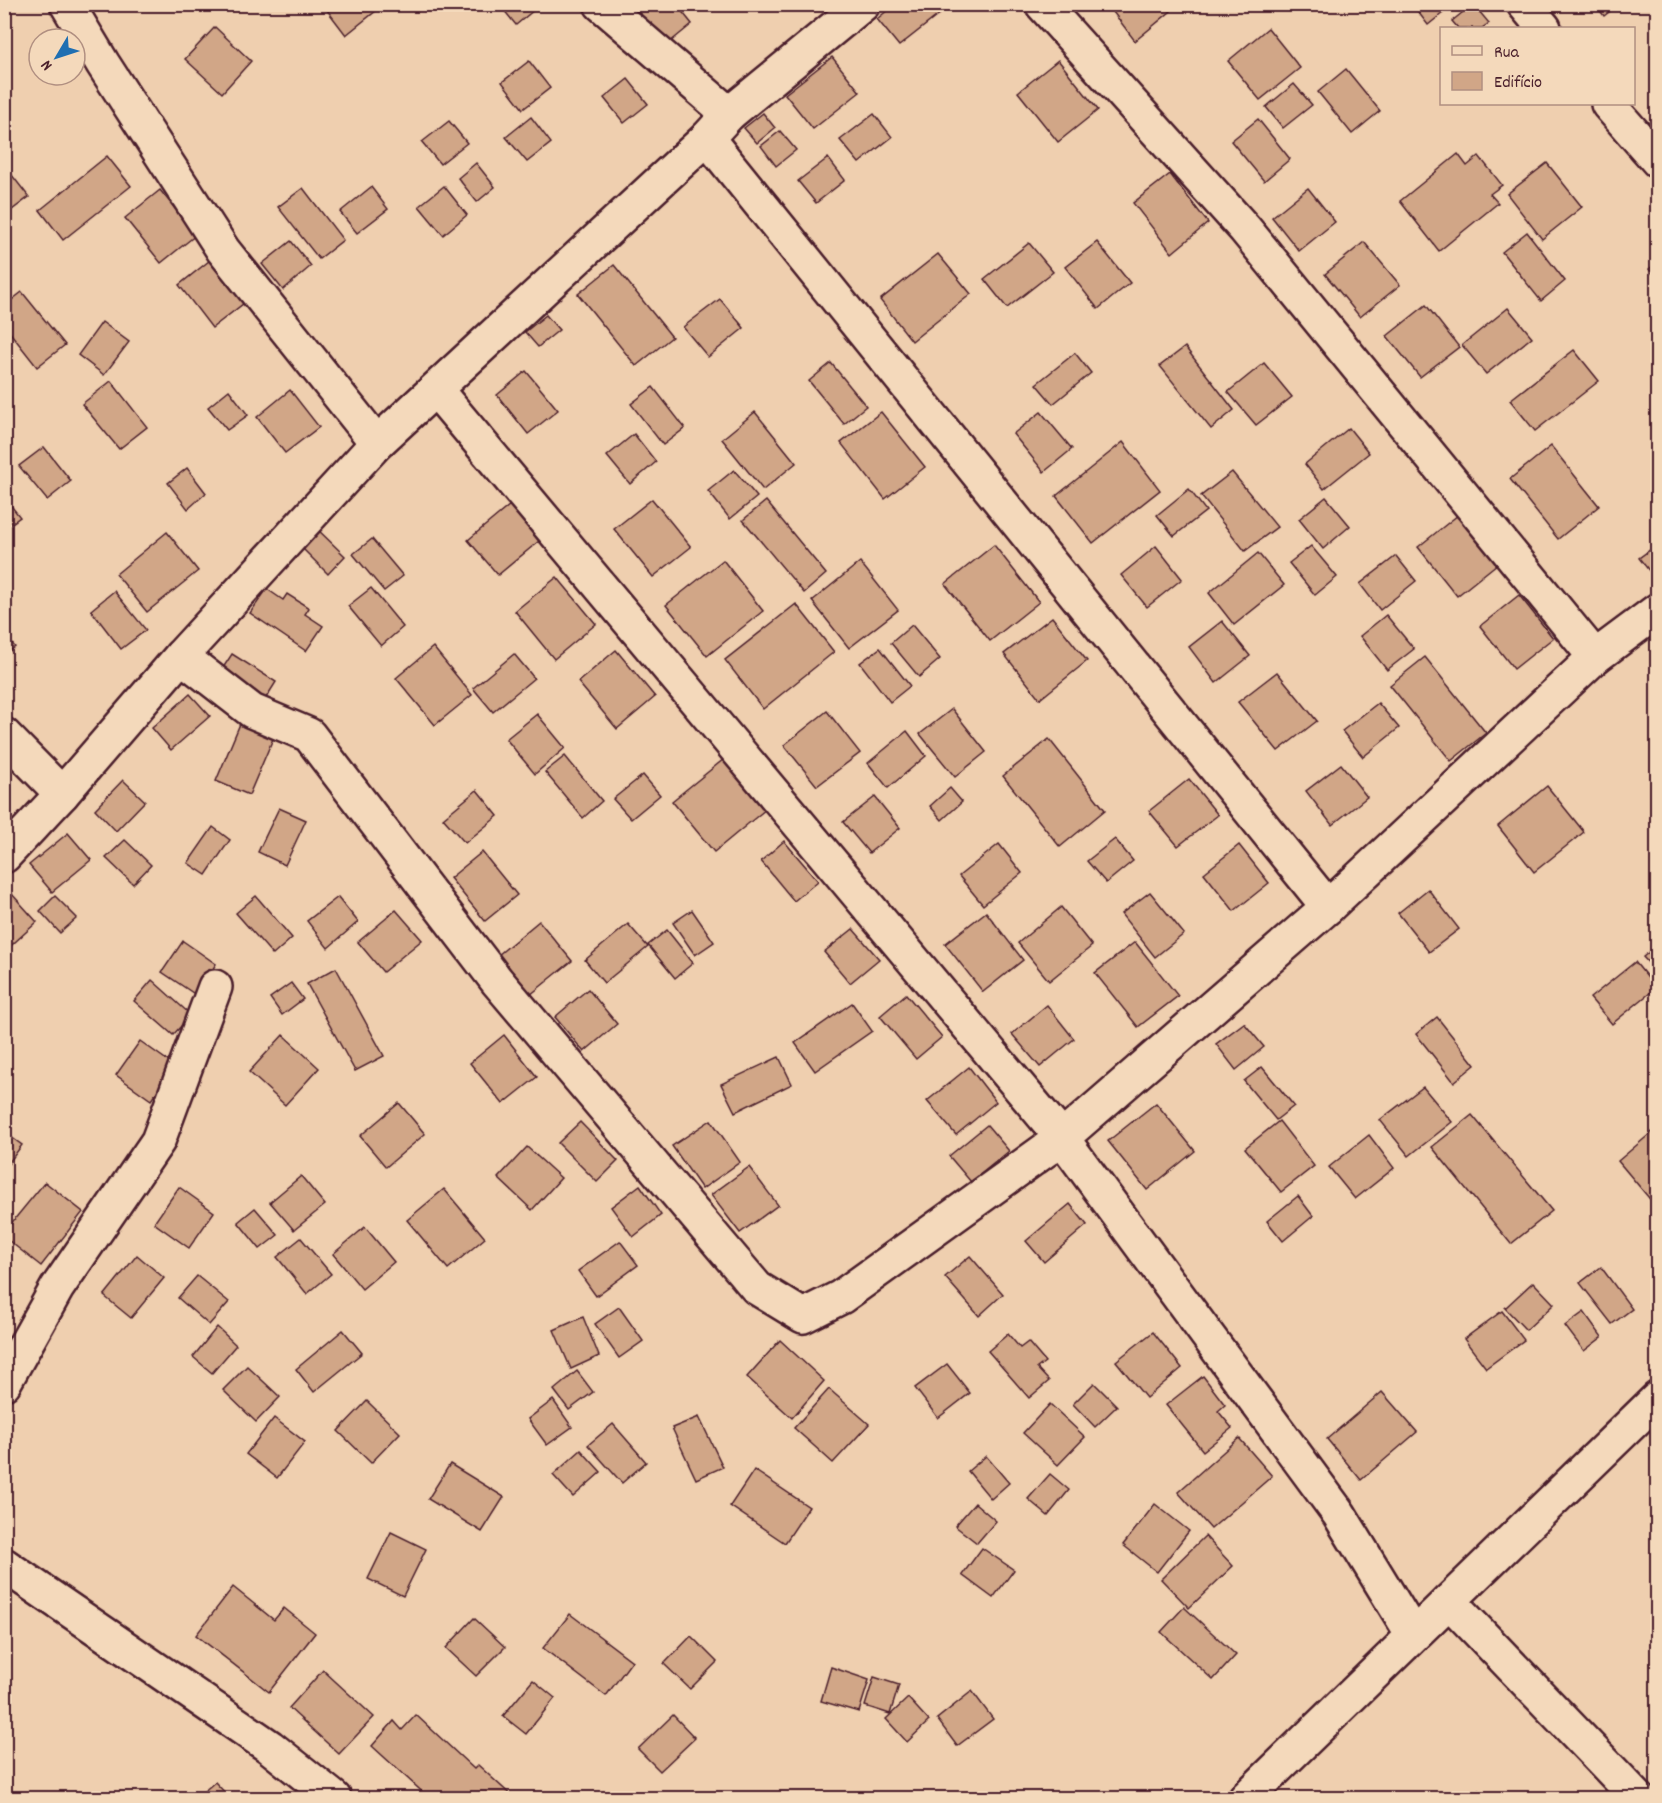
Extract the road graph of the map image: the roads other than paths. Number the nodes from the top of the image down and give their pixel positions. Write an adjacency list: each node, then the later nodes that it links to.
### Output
1 (68, 4): 12 (street)
2 (601, 4): 8 (street)
3 (863, 4): 8 (street)
4 (1042, 4): 15 (street)
5 (1524, 4): 6 (street)
6 (1543, 27)
7 (1609, 105): 10 (street)
8 (729, 114): 9 (street)
9 (707, 138): 11 (street); 19 (street)
10 (1658, 161)
11 (436, 390): 12 (street); 21 (street)
12 (377, 443): 14 (street)
13 (1658, 610): 15 (street)
14 (181, 656): 17 (street); 21 (street)
15 (1595, 657): 19 (street)
16 (4, 735): 17 (street)
17 (62, 794): 18 (street)
18 (4, 856)
19 (1328, 906): 21 (street)
20 (215, 987): 22 (street)
21 (1062, 1138): 26 (street)
22 (4, 1383)
23 (1658, 1398): 25 (street)
24 (4, 1565): 27 (street)
25 (1449, 1601): 26 (street); 29 (street)
26 (1413, 1635): 28 (street)
27 (334, 1798)
28 (1246, 1798)
29 (1638, 1798)

